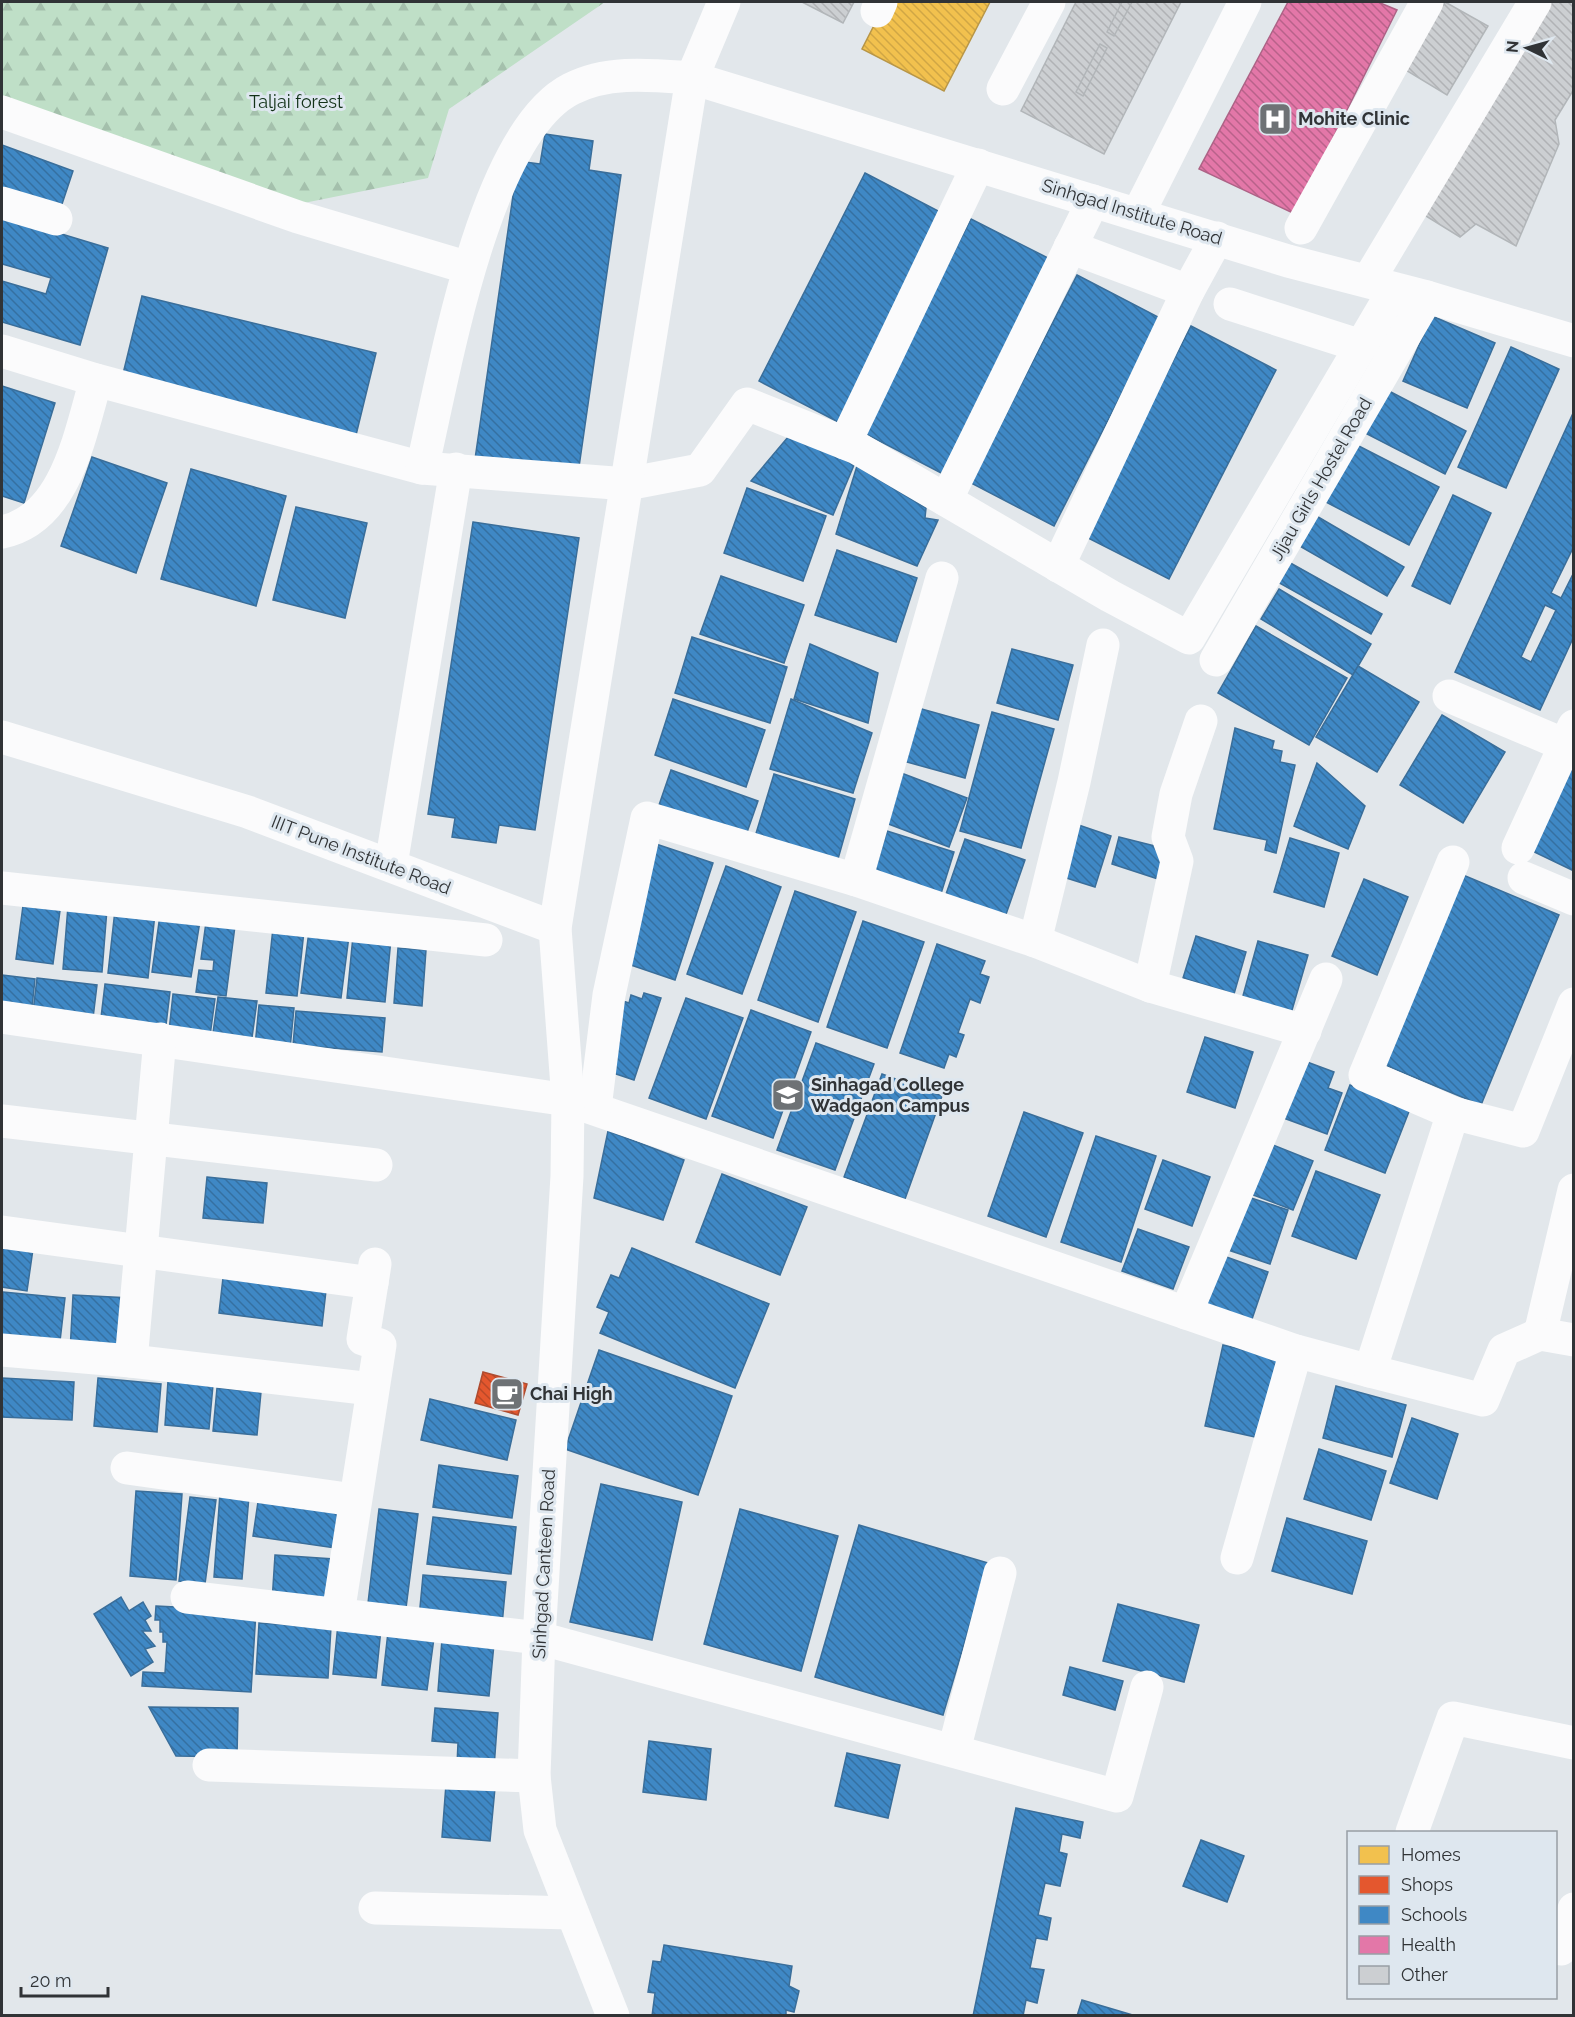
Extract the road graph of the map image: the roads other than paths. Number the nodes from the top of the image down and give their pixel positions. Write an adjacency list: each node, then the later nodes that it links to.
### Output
1 (724, 2): 6 (street)
2 (1048, 2): 7 (street)
3 (1245, 2): 12 (street)
4 (1427, 2): 14 (street)
5 (1535, 2): 18 (street)
6 (692, 78): 9 (street, Sinhgad Institute Road); 17 (street, Sinhgad Institute Road); 29 (street)
7 (1003, 89)
8 (2, 112): 17 (street)
9 (978, 165): 10 (street, Sinhgad Institute Road); 26 (street)
10 (1093, 201): 12 (street, Sinhgad Institute Road); 16 (street)
11 (2, 203): 13 (street)
12 (1138, 214): 15 (street, Sinhgad Institute Road)
13 (56, 219)
14 (1301, 228)
15 (1217, 238): 18 (street, Sinhgad Institute Road); 19 (street)
16 (1070, 247): 19 (street); 30 (street)
17 (470, 268): 27 (street, Sinhgad Institute Road)
18 (1381, 285): 20 (street, Sinhgad Institute Road); 23 (street)
19 (1188, 291): 32 (street)
20 (1427, 297): 22 (street, Sinhgad Institute Road); 35 (street, Jijau Girls Hostel Road)
21 (1230, 304): 23 (street)
22 (1574, 341)
23 (1361, 346): 32 (street)
24 (2, 351): 25 (street)
25 (96, 380): 27 (street); 31 (street)
26 (844, 443): 29 (street); 30 (street)
27 (422, 468): 28 (street)
28 (456, 469): 29 (street); 41 (street)
29 (627, 484): 45 (street)
30 (946, 500): 32 (street)
31 (2, 532)
32 (1058, 566)
33 (942, 578): 42 (street)
34 (1103, 645): 47 (street)
35 (1216, 660)
36 (1449, 696): 38 (street)
37 (1202, 721): 49 (street)
38 (1569, 735): 44 (street)
39 (2, 737): 41 (street, IIIT Pune Institute Road)
40 (1453, 862): 55 (street)
41 (391, 865): 45 (street, IIIT Pune Institute Road)
42 (856, 880): 47 (street); 54 (street)
43 (2, 888): 46 (street)
44 (1574, 899)
45 (555, 928): 54 (street)
46 (486, 940)
47 (1035, 941): 49 (street)
48 (1326, 979): 52 (street)
49 (1150, 986): 52 (street)
50 (1574, 1004): 55 (street)
51 (2, 1017): 53 (street)
52 (1305, 1031): 62 (street)
53 (160, 1039): 54 (street); 57 (street)
54 (581, 1104): 62 (street); 76 (street, Sinhgad Canteen Road)
55 (1452, 1117): 68 (street)
56 (2, 1121): 57 (street)
57 (151, 1138): 58 (street); 61 (street)
58 (376, 1165)
59 (1574, 1190): 63 (street)
60 (2, 1232): 61 (street)
61 (141, 1251): 67 (street); 69 (street)
62 (1186, 1313): 66 (street)
63 (1540, 1334): 64 (street); 68 (street)
64 (1574, 1340)
65 (2, 1350): 67 (street)
66 (1296, 1351): 68 (street); 72 (street)
67 (131, 1361): 69 (street)
68 (1370, 1371)
69 (372, 1389): 71 (street)
70 (127, 1467): 71 (street)
71 (354, 1500): 75 (street)
72 (1237, 1558)
73 (1000, 1574): 79 (street)
74 (187, 1597): 75 (street)
75 (338, 1614): 76 (street)
76 (539, 1638): 79 (street); 81 (street, Sinhgad Canteen Road)
77 (1147, 1687): 79 (street)
78 (1574, 1743): 82 (street)
79 (954, 1750)
80 (209, 1765): 81 (street)
81 (534, 1776): 85 (street, Sinhgad Canteen Road)
82 (1413, 1831)
83 (375, 1908): 85 (street)
84 (1574, 1909): 86 (street)
85 (572, 1913): 87 (street, Sinhgad Canteen Road)
86 (1563, 1950)
87 (613, 2016)

